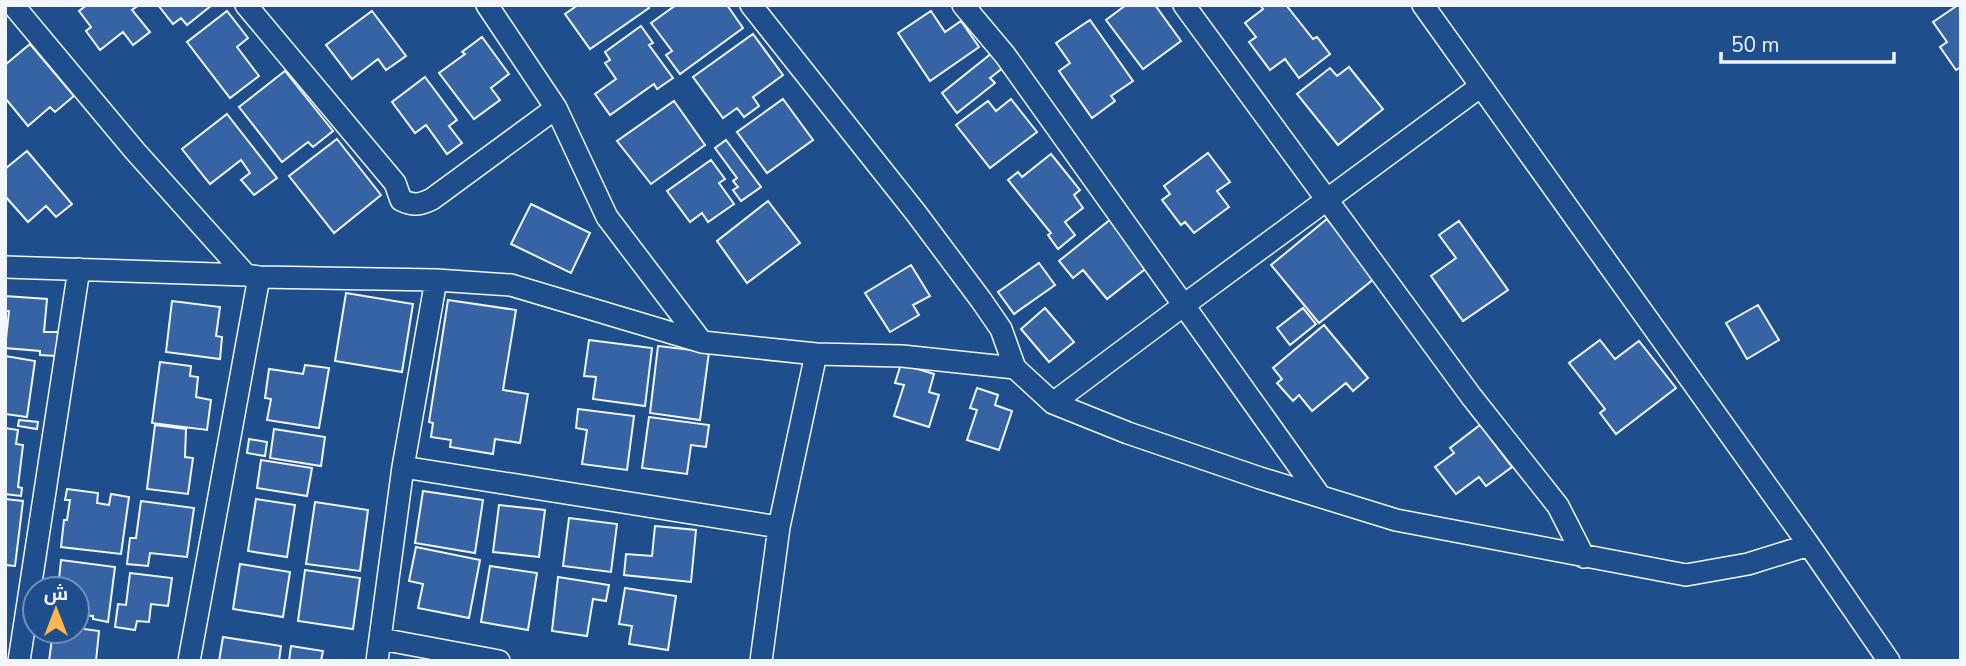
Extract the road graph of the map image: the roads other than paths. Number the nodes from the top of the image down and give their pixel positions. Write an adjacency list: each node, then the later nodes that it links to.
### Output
1 (13, 5): 13 (street)
2 (246, 5): 9 (street)
3 (751, 5): 18 (street)
4 (963, 5): 15 (street)
5 (1184, 5): 10 (street)
6 (1423, 5): 8 (street)
7 (496, 8): 9 (street)
8 (1481, 86): 10 (street); 23 (street)
9 (556, 108): 16 (street)
10 (1325, 200): 15 (street); 24 (street)
11 (5, 267): 12 (street)
12 (79, 269): 13 (street); 26 (street)
13 (252, 276): 14 (street); 27 (street)
14 (436, 280): 16 (street); 20 (street)
15 (1184, 305): 19 (street); 21 (street)
16 (702, 342): 17 (street)
17 (816, 354): 18 (street); 22 (street)
18 (1016, 368): 19 (street)
19 (1054, 403): 21 (street)
20 (403, 467): 22 (street); 25 (street)
21 (1320, 496): 24 (street)
22 (779, 527): 30 (street)
23 (1809, 545): 24 (street); 31 (street)
24 (1584, 557)
25 (381, 639): 28 (street); 29 (street)
26 (19, 661)
27 (189, 661)
28 (377, 661)
29 (499, 661)
30 (761, 661)
31 (1889, 661)

